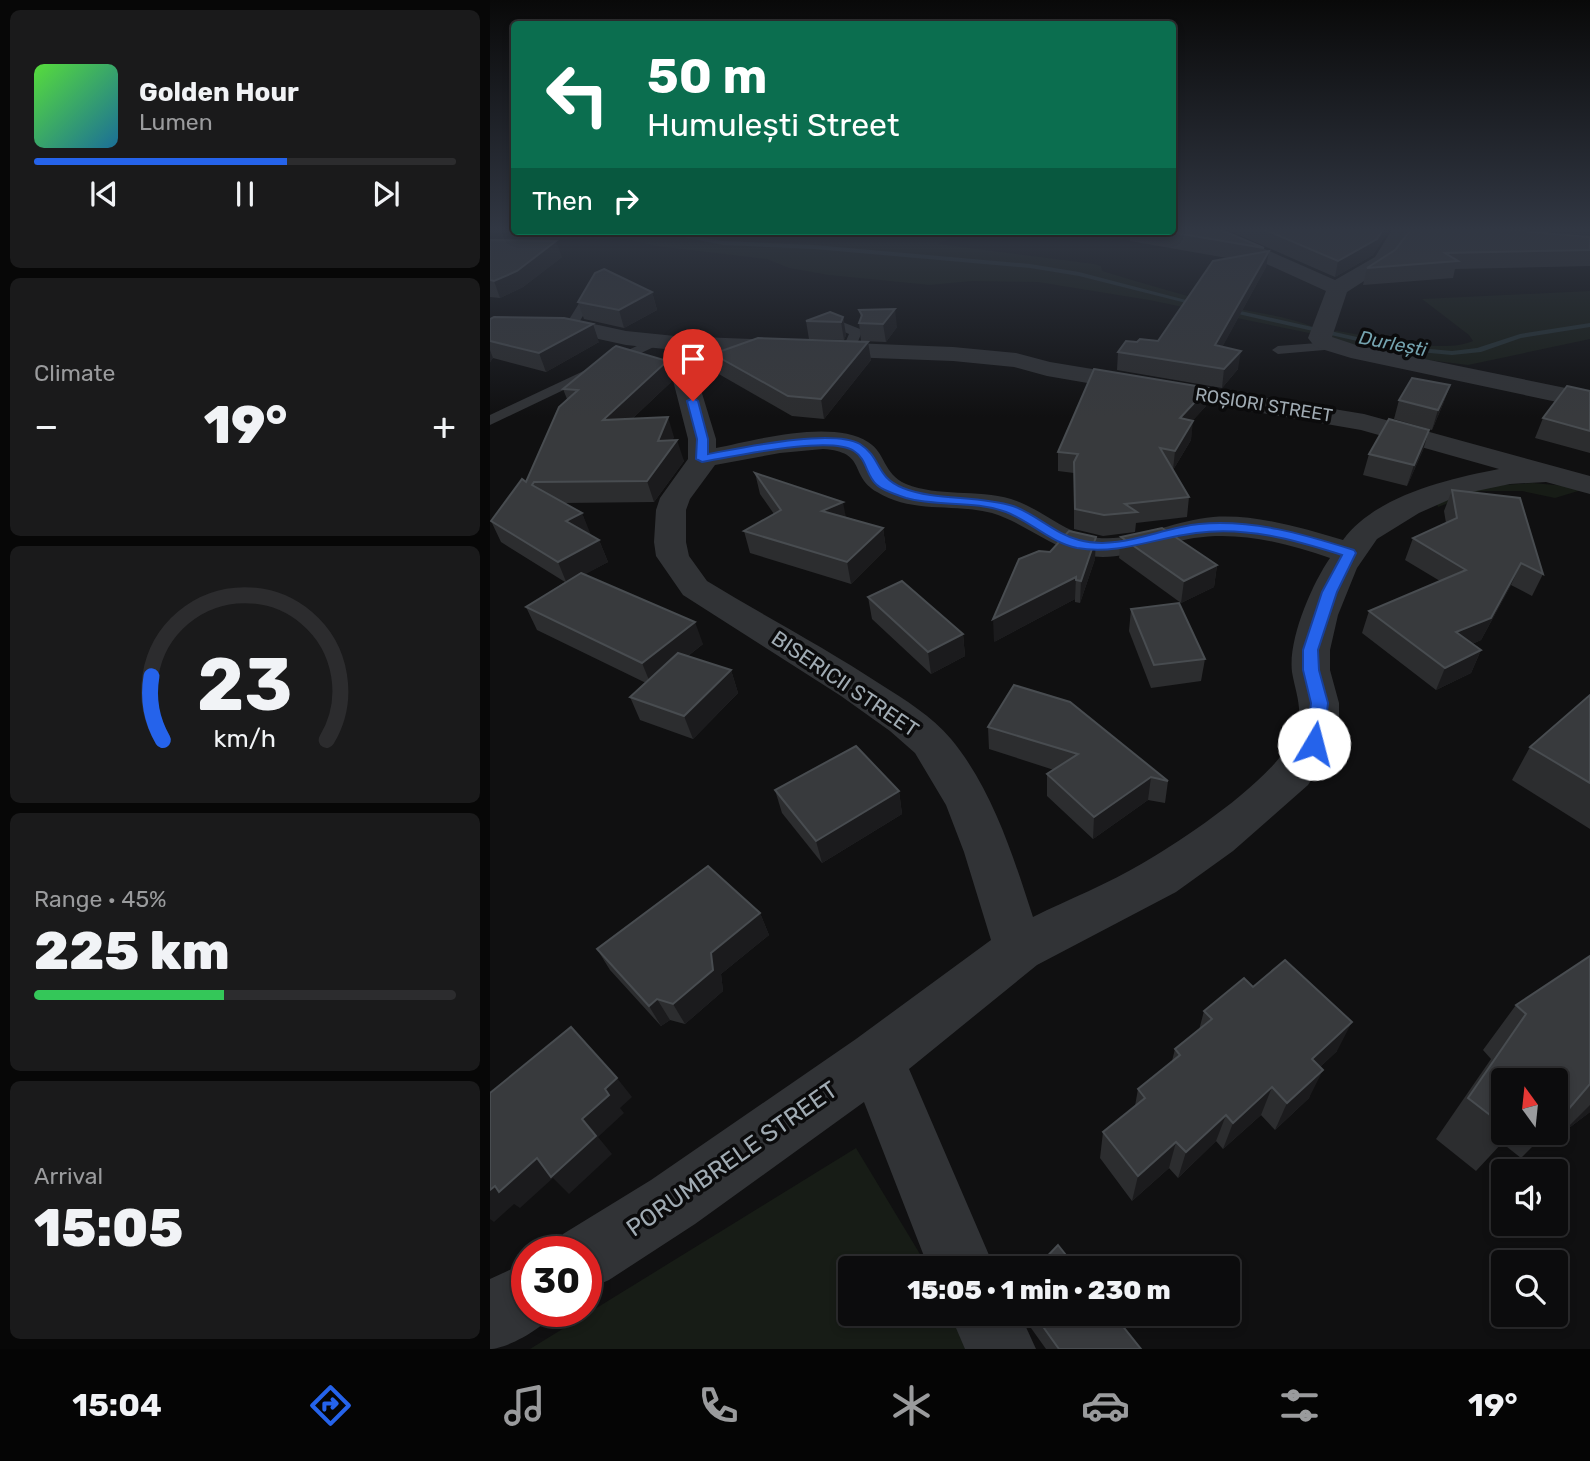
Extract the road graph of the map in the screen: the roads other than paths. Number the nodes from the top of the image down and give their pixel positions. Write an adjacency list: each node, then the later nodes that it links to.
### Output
1 (592, 291): 5 (lane)
2 (1336, 291): 6 (street)
3 (825, 319): 9 (lane)
4 (490, 325): 5 (street, ROȘIORI STREET)
5 (571, 326): 7 (street, ROȘIORI STREET)
6 (1325, 339): 8 (lane); 10 (street)
7 (665, 342): 9 (street, ROȘIORI STREET); 11 (lane, ROȘIORI STREET); 12 (street)
8 (1278, 349)
9 (848, 350): 13 (street, ROȘIORI STREET)
10 (1590, 401)
11 (490, 421)
12 (702, 459): 15 (street); 16 (street, BISERICII STREET)
13 (1542, 474): 14 (street, ROȘIORI STREET); 15 (street)
14 (1590, 485)
15 (1349, 553): 16 (street)
16 (1019, 949): 17 (street)
17 (876, 1059): 18 (street, PORUMBRELE STREET); 19 (street)
18 (602, 1247)
19 (957, 1256)
20 (511, 1305): 21 (street)
21 (490, 1318)
22 (990, 1326): 23 (street)
23 (1001, 1349)

